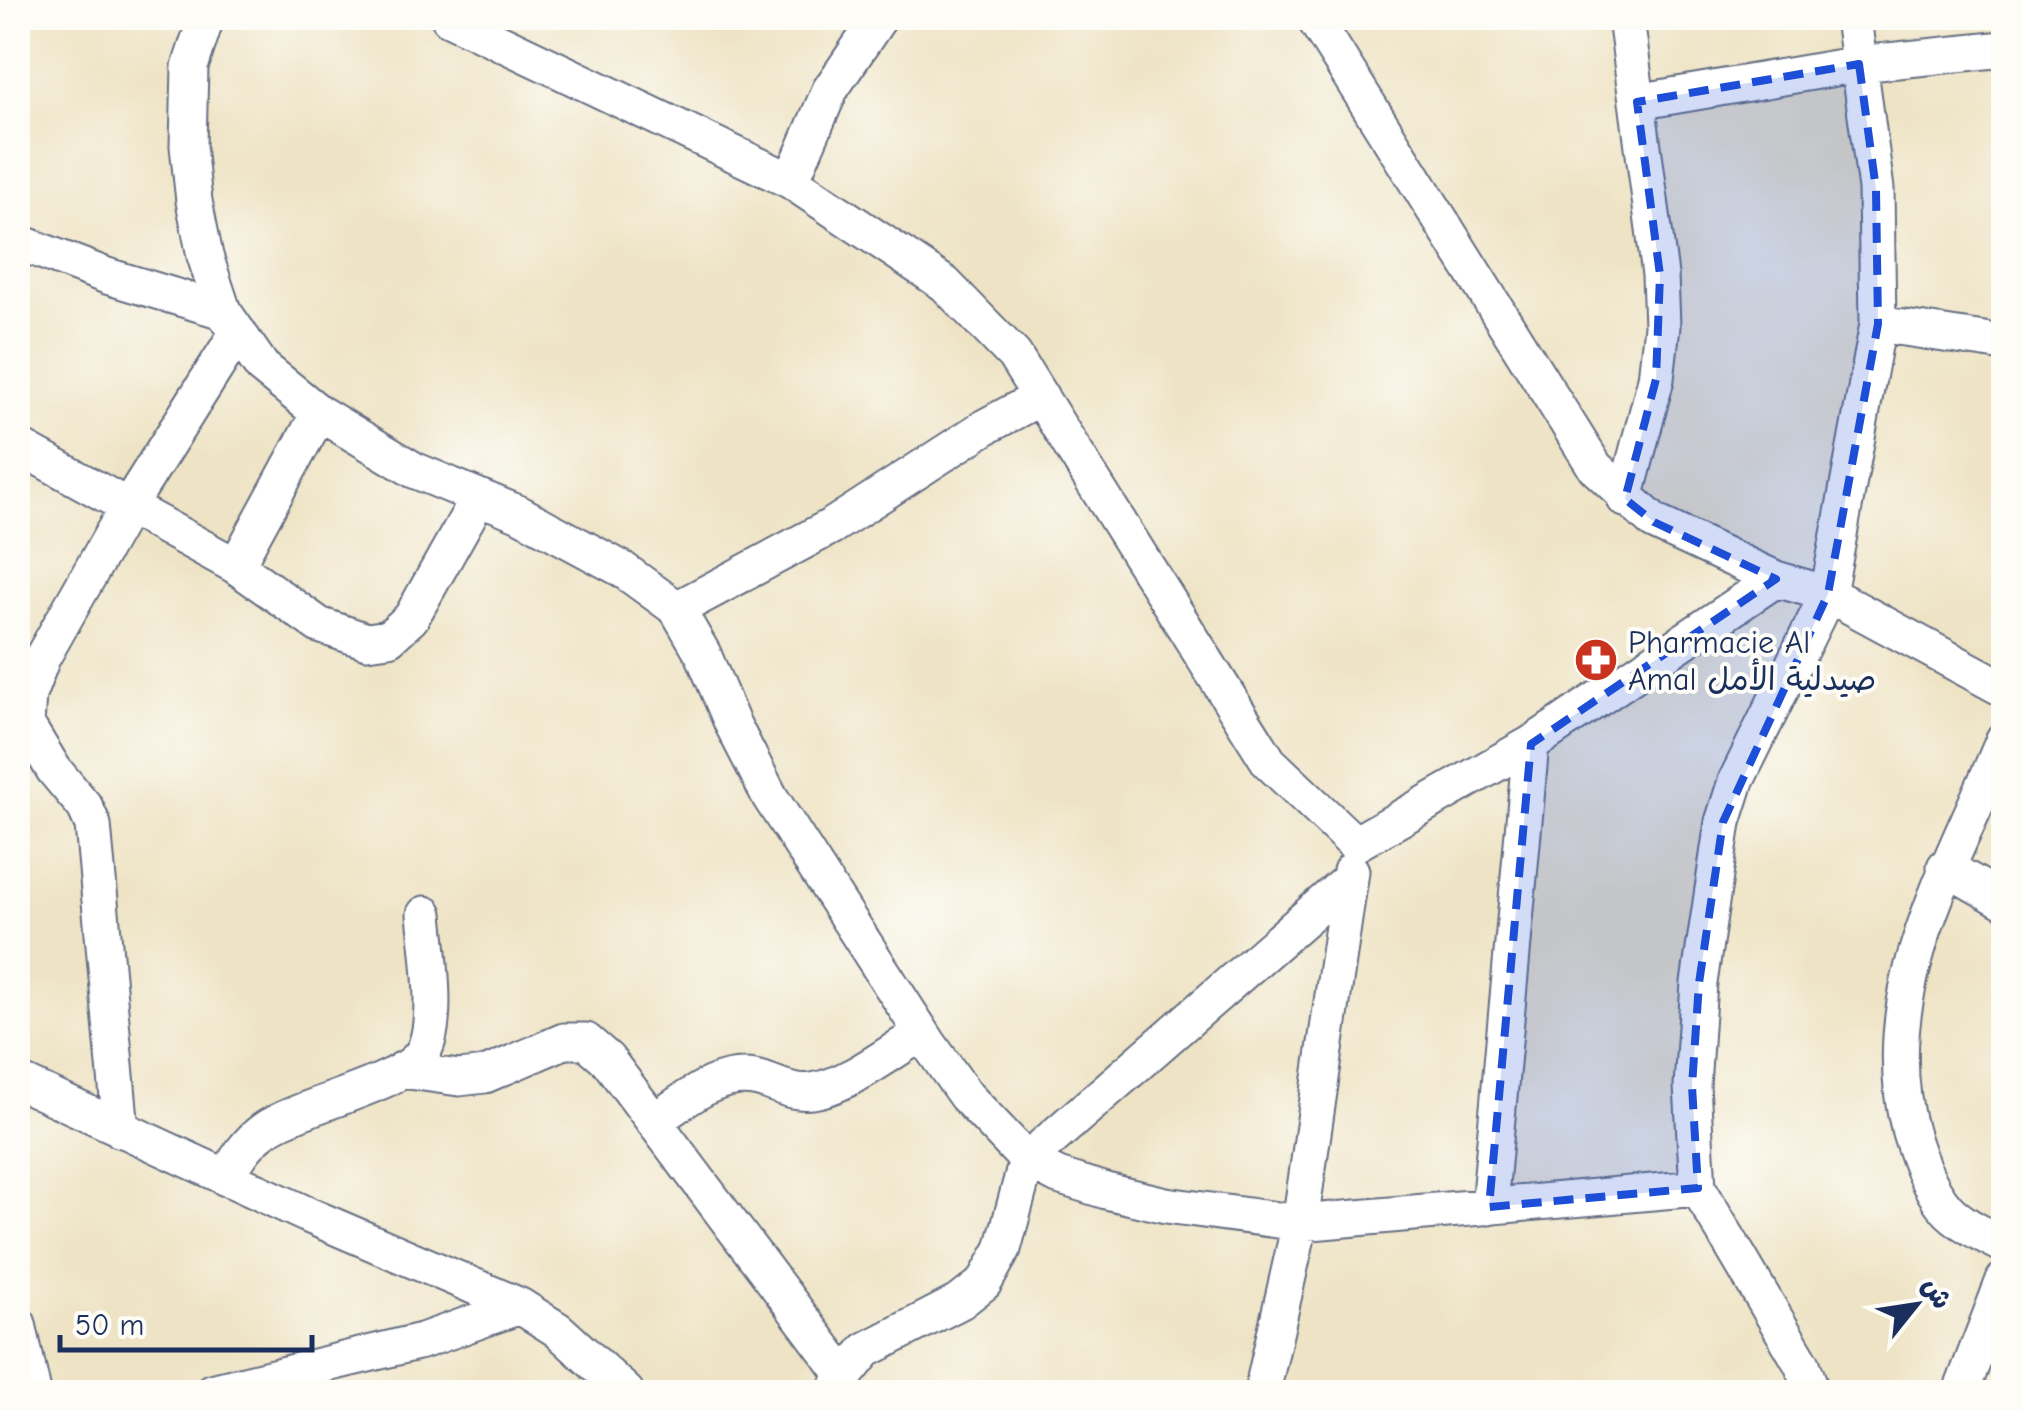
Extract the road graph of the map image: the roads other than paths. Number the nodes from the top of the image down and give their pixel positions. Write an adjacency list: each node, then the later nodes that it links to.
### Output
1 (206, 18): 12 (street)
2 (448, 18): 10 (street)
3 (879, 18): 10 (street)
4 (1314, 18): 19 (street)
5 (1626, 18): 9 (street)
6 (1853, 18): 8 (street)
7 (2004, 49): 8 (street)
8 (1859, 64): 9 (street); 13 (street)
9 (1637, 102): 19 (street)
10 (792, 180): 15 (street)
11 (18, 242): 12 (street)
12 (231, 321): 16 (street); 20 (street)
13 (1878, 324): 14 (street); 23 (street)
14 (2004, 343)
15 (1041, 397): 24 (street); 28 (street)
16 (319, 413): 18 (street); 21 (street)
17 (18, 446): 20 (street)
18 (480, 497): 21 (street); 24 (street)
19 (1626, 499): 22 (street)
20 (127, 508): 21 (street); 37 (street)
21 (236, 566)
22 (1776, 579): 23 (street); 27 (street)
23 (1828, 594): 25 (street); 40 (street)
24 (677, 609): 33 (street)
25 (2004, 689)
26 (2004, 739): 29 (street)
27 (1531, 744): 28 (street); 41 (street)
28 (1355, 844): 30 (street)
29 (1946, 867): 31 (street); 43 (street)
30 (1350, 879): 38 (street); 42 (street)
31 (2004, 900)
32 (425, 914): 34 (street)
33 (922, 1033): 36 (street); 38 (street)
34 (402, 1070): 36 (street); 39 (street)
35 (18, 1081): 37 (street)
36 (654, 1121): 48 (street)
37 (121, 1130): 39 (street)
38 (1027, 1160): 42 (street); 48 (street)
39 (226, 1178): 45 (street)
40 (1698, 1188): 41 (street); 47 (street)
41 (1489, 1207): 42 (street)
42 (1300, 1223): 52 (street)
43 (2004, 1245)
44 (2004, 1280): 54 (street)
45 (520, 1306): 50 (street); 51 (street)
46 (18, 1324): 49 (street)
47 (1807, 1378): 53 (street)
48 (841, 1384)
49 (33, 1392)
50 (211, 1392)
51 (626, 1392)
52 (1262, 1392)
53 (1838, 1392)
54 (1962, 1392)

